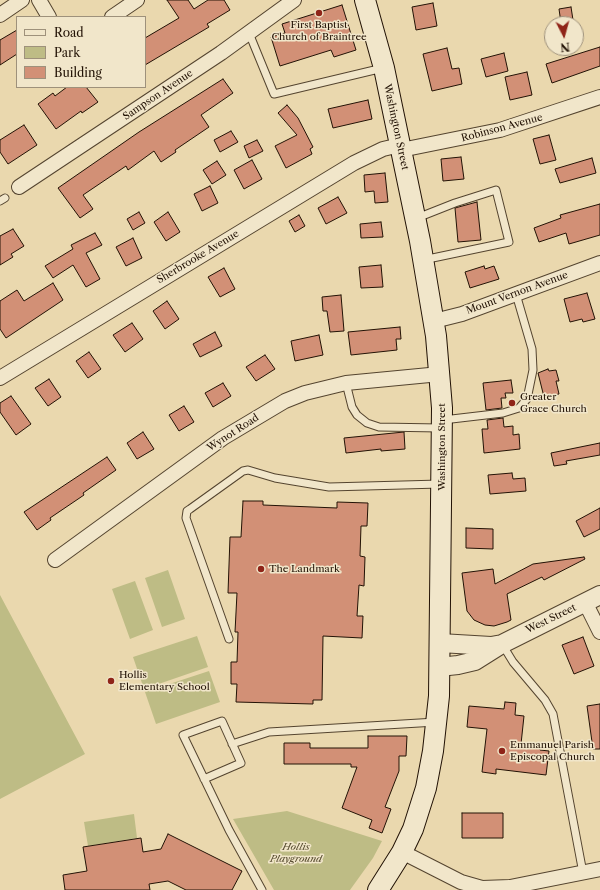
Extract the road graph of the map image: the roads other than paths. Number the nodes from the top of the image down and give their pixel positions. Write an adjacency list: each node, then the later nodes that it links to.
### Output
1 (22, 0): 6 (street)
2 (39, 0): 7 (street)
3 (138, 0): 8 (street)
4 (294, 0): 9 (street, Sampson Avenue)
5 (365, 0): 10 (main road, Washington Street)
6 (0, 15)
7 (48, 16)
8 (114, 16)
9 (249, 32): 10 (lane); 13 (street, Sampson Avenue)
10 (384, 68): 12 (main road, Washington Street)
11 (600, 97): 12 (street, Robinson Avenue)
12 (400, 147): 14 (main road, Washington Street); 20 (street, Sherbrooke Avenue)
13 (19, 187)
14 (415, 219): 15 (main road, Washington Street); 15 (lane)
15 (423, 260): 18 (main road, Washington Street)
16 (600, 263): 17 (street, Mount Vernon Avenue)
17 (516, 294): 18 (street, Mount Vernon Avenue); 22 (lane)
18 (434, 321): 19 (main road, Washington Street)
19 (440, 374): 21 (street, Wynot Road); 22 (main road, Washington Street)
20 (0, 378)
21 (346, 383): 22 (lane); 24 (street, Wynot Road)
22 (442, 424): 23 (main road, Washington Street)
23 (442, 484): 27 (lane); 28 (main road, Washington Street)
24 (55, 560)
25 (593, 599): 26 (street); 29 (street, West Street)
26 (600, 632)
27 (229, 639)
28 (440, 643): 29 (street, West Street); 30 (main road, Washington Street)
29 (502, 644): 30 (street, West Street); 36 (lane)
30 (439, 666): 31 (main road, Washington Street)
31 (436, 722): 32 (lane); 34 (main road, Washington Street)
32 (232, 744): 33 (lane); 33 (lane)
33 (204, 779): 38 (lane)
34 (402, 852): 37 (street); 39 (main road, Washington Street)
35 (600, 869): 36 (street)
36 (583, 873): 37 (street)
37 (489, 889)
38 (262, 890)
39 (378, 890)

